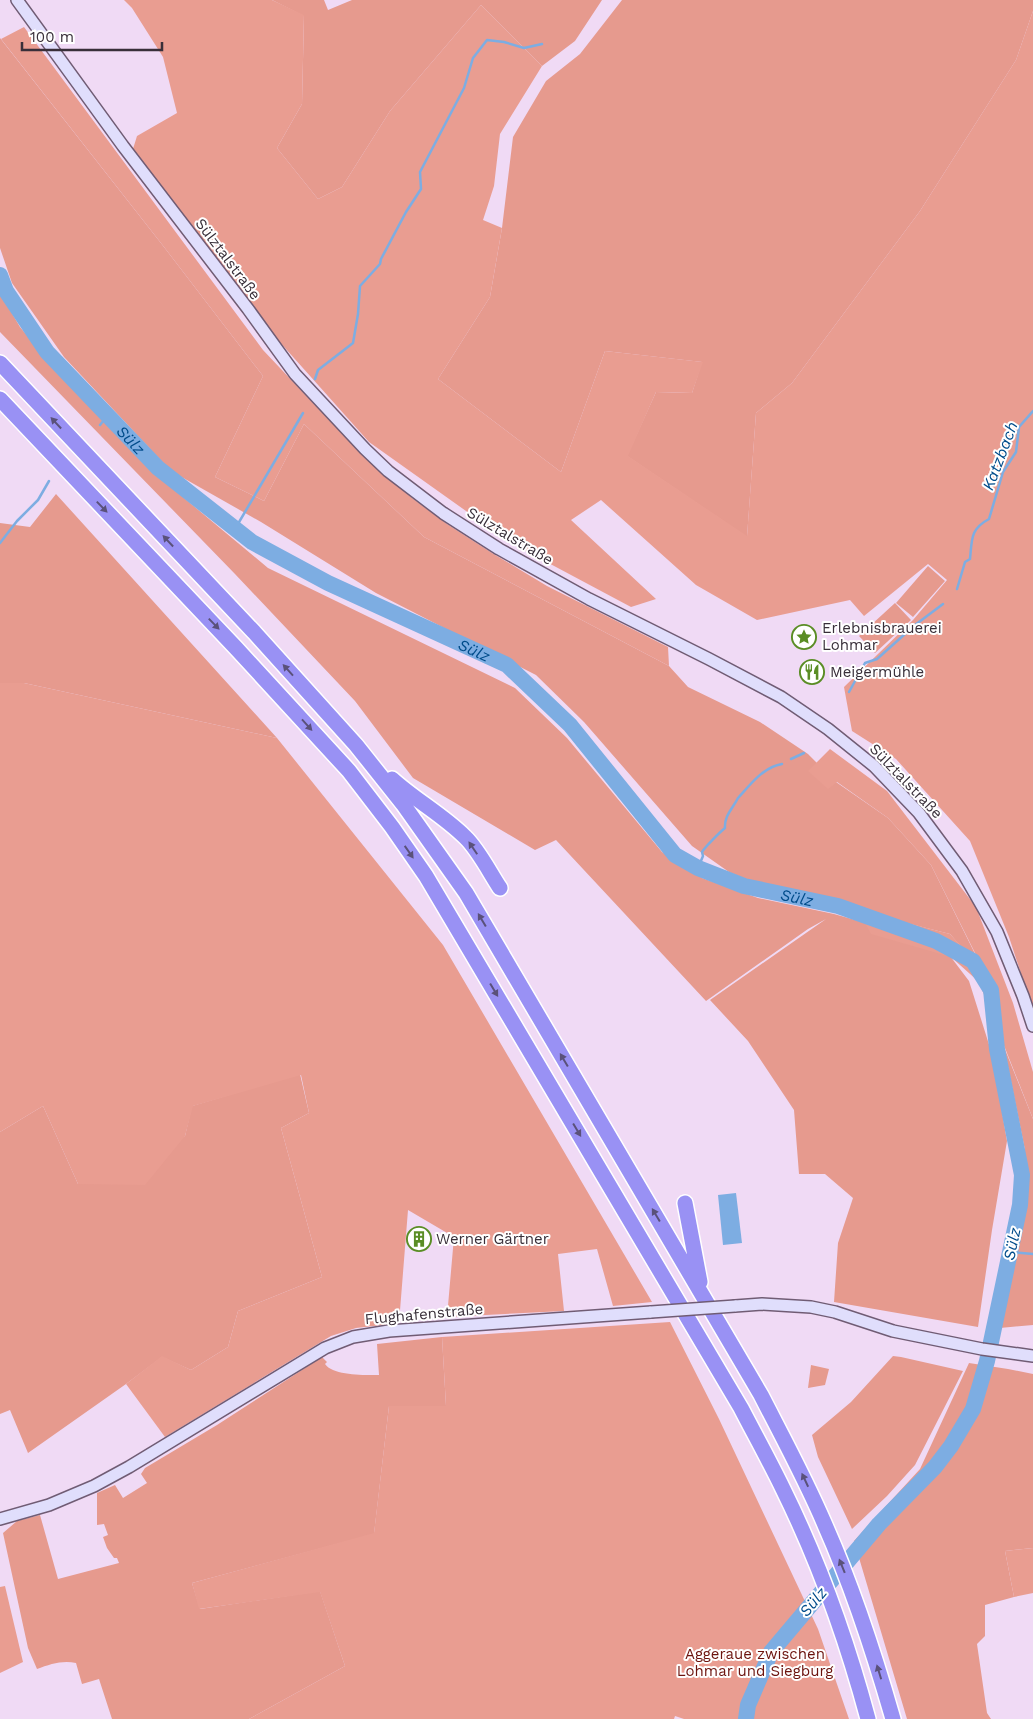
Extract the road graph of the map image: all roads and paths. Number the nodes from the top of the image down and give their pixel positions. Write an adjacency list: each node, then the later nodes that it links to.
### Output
1 (17, 0): 6 (main road, Sülztalstraße)
2 (0, 363): 4 (highway, one-way to 2)
3 (0, 399): 13 (highway, one-way to 13)
4 (356, 745): 5 (highway, one-way to 4); 8 (highway, one-way to 4)
5 (500, 888)
6 (1033, 1026)
7 (685, 1203): 8 (highway)
8 (702, 1293): 14 (highway, one-way to 8)
9 (1033, 1346): 10 (main road)
10 (1015, 1352): 11 (main road); 12 (main road, Flughafenstraße, bridge)
11 (1033, 1356)
12 (0, 1519)
13 (868, 1719)
14 (893, 1719)

